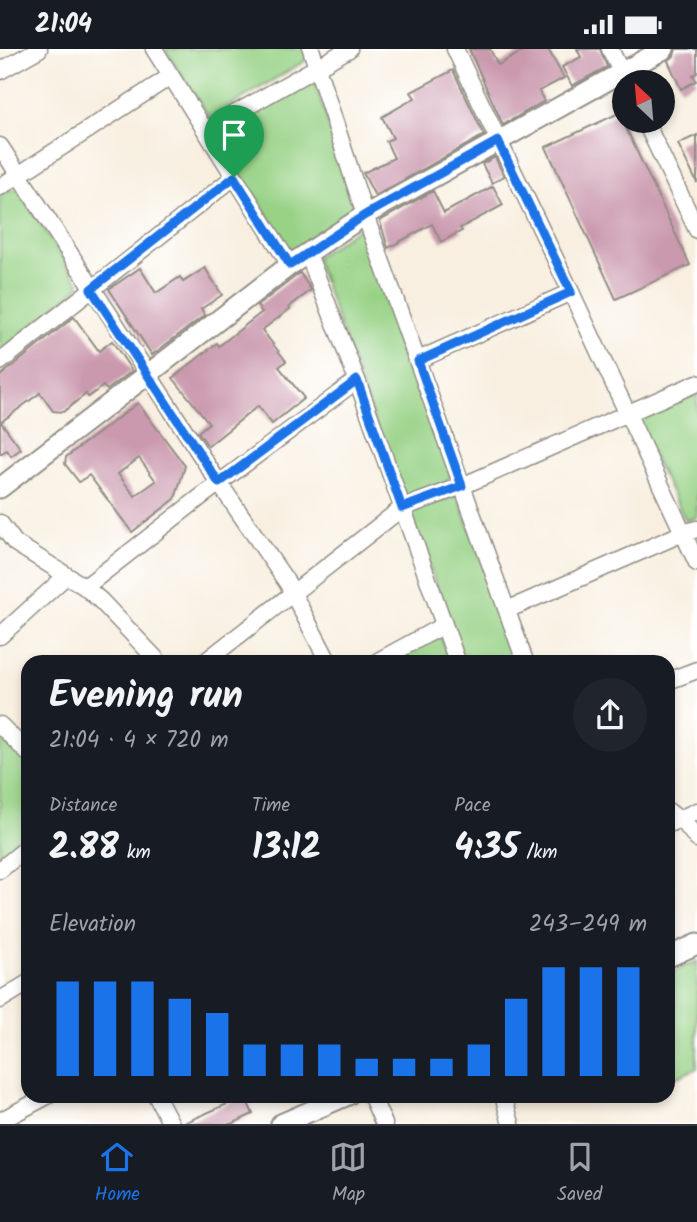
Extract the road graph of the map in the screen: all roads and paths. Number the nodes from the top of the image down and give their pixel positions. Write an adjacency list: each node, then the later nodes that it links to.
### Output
1 (39, 49): 11 (street)
2 (154, 49): 12 (street)
3 (311, 49): 8 (street)
4 (349, 49): 8 (street)
5 (455, 49): 16 (street)
6 (610, 49): 9 (street)
7 (664, 49): 10 (street)
8 (317, 67): 14 (street); 21 (street)
9 (620, 70)
10 (634, 70)
11 (0, 71)
12 (171, 75): 14 (street); 18 (street)
13 (612, 83): 16 (street)
14 (206, 130): 19 (street)
15 (651, 133): 22 (street)
16 (498, 141): 21 (street); 26 (street)
17 (0, 146): 18 (street)
18 (18, 175): 20 (street); 25 (street)
19 (234, 177): 24 (street); 25 (street)
20 (0, 187)
21 (365, 215): 23 (street); 27 (street)
22 (697, 230)
23 (308, 254): 24 (street); 30 (street)
24 (290, 265): 29 (street)
25 (91, 289): 28 (street); 29 (street)
26 (571, 292): 27 (street); 32 (street)
27 (418, 361): 34 (street)
28 (0, 362)
29 (148, 374): 33 (street); 35 (street)
30 (357, 380): 33 (street); 36 (street)
31 (697, 383): 32 (street)
32 (628, 414): 34 (street); 38 (street)
33 (219, 483): 41 (street); 42 (street)
34 (462, 486): 36 (street); 43 (street)
35 (0, 488)
36 (402, 508): 42 (street); 44 (street)
37 (0, 523): 40 (street)
38 (690, 531): 39 (street); 43 (street)
39 (697, 563)
40 (66, 576): 41 (street); 45 (street)
41 (85, 587): 46 (street)
42 (294, 592): 47 (street); 48 (street)
43 (507, 610): 51 (street)
44 (444, 625): 49 (street); 50 (street)
45 (0, 636)
46 (153, 655)
47 (214, 655)
48 (325, 655)
49 (389, 655)
50 (455, 655)
51 (523, 655)
52 (697, 670): 53 (street)
53 (675, 678)
54 (0, 725): 55 (street)
55 (21, 746)
56 (697, 811): 57 (street)
57 (675, 817)
58 (675, 821): 59 (street)
59 (697, 839)
60 (21, 853): 61 (street)
61 (0, 870)
62 (697, 944): 63 (street)
63 (675, 954)
64 (21, 987): 65 (street)
65 (0, 1000)
66 (34, 1103): 71 (street)
67 (160, 1103): 72 (street)
68 (330, 1103): 73 (street)
69 (375, 1103): 74 (street)
70 (505, 1103): 75 (street)
71 (0, 1121)
72 (171, 1124)
73 (281, 1124)
74 (384, 1124)
75 (510, 1124)

